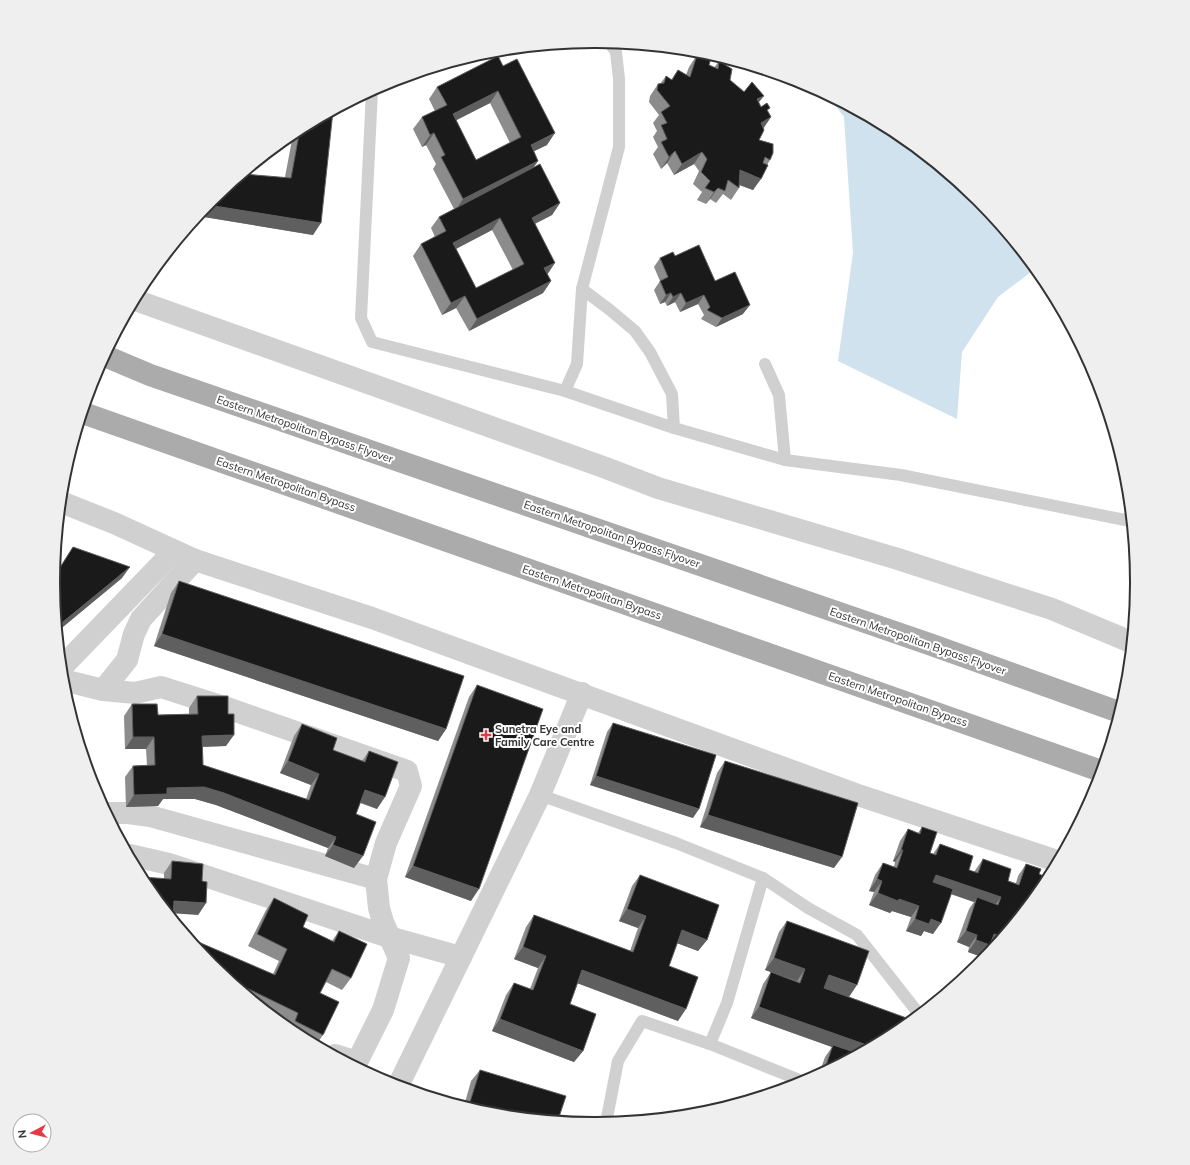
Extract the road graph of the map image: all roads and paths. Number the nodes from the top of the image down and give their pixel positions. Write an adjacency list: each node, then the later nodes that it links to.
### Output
1 (614, 49): 3 (lane)
2 (372, 97): 7 (lane)
3 (582, 290): 7 (lane); 9 (lane)
4 (141, 302): 15 (street)
5 (110, 358): 20 (main road, Eastern Metropolitan Bypass Flyover)
6 (765, 364): 10 (lane)
7 (564, 391): 9 (lane)
8 (88, 415): 21 (main road, Eastern Metropolitan Bypass)
9 (674, 428): 10 (lane)
10 (785, 460): 12 (lane)
11 (67, 504): 13 (street)
12 (1126, 520)
13 (174, 551): 14 (street); 16 (street)
14 (195, 560): 18 (street); 19 (street)
15 (1126, 640)
16 (67, 662)
17 (70, 682): 18 (street)
18 (103, 690): 27 (street)
19 (582, 693): 22 (street); 25 (street)
20 (1114, 710)
21 (1096, 769)
22 (540, 796): 26 (lane); 29 (street)
23 (114, 814): 27 (street)
24 (136, 856): 28 (street)
25 (1052, 859)
26 (764, 878): 30 (lane); 31 (lane)
27 (376, 879): 28 (street)
28 (389, 937): 29 (street); 32 (street)
29 (461, 957): 34 (street)
30 (916, 1010)
31 (710, 1044): 33 (lane); 35 (lane)
32 (356, 1061)
33 (795, 1078)
34 (401, 1080)
35 (607, 1117)

